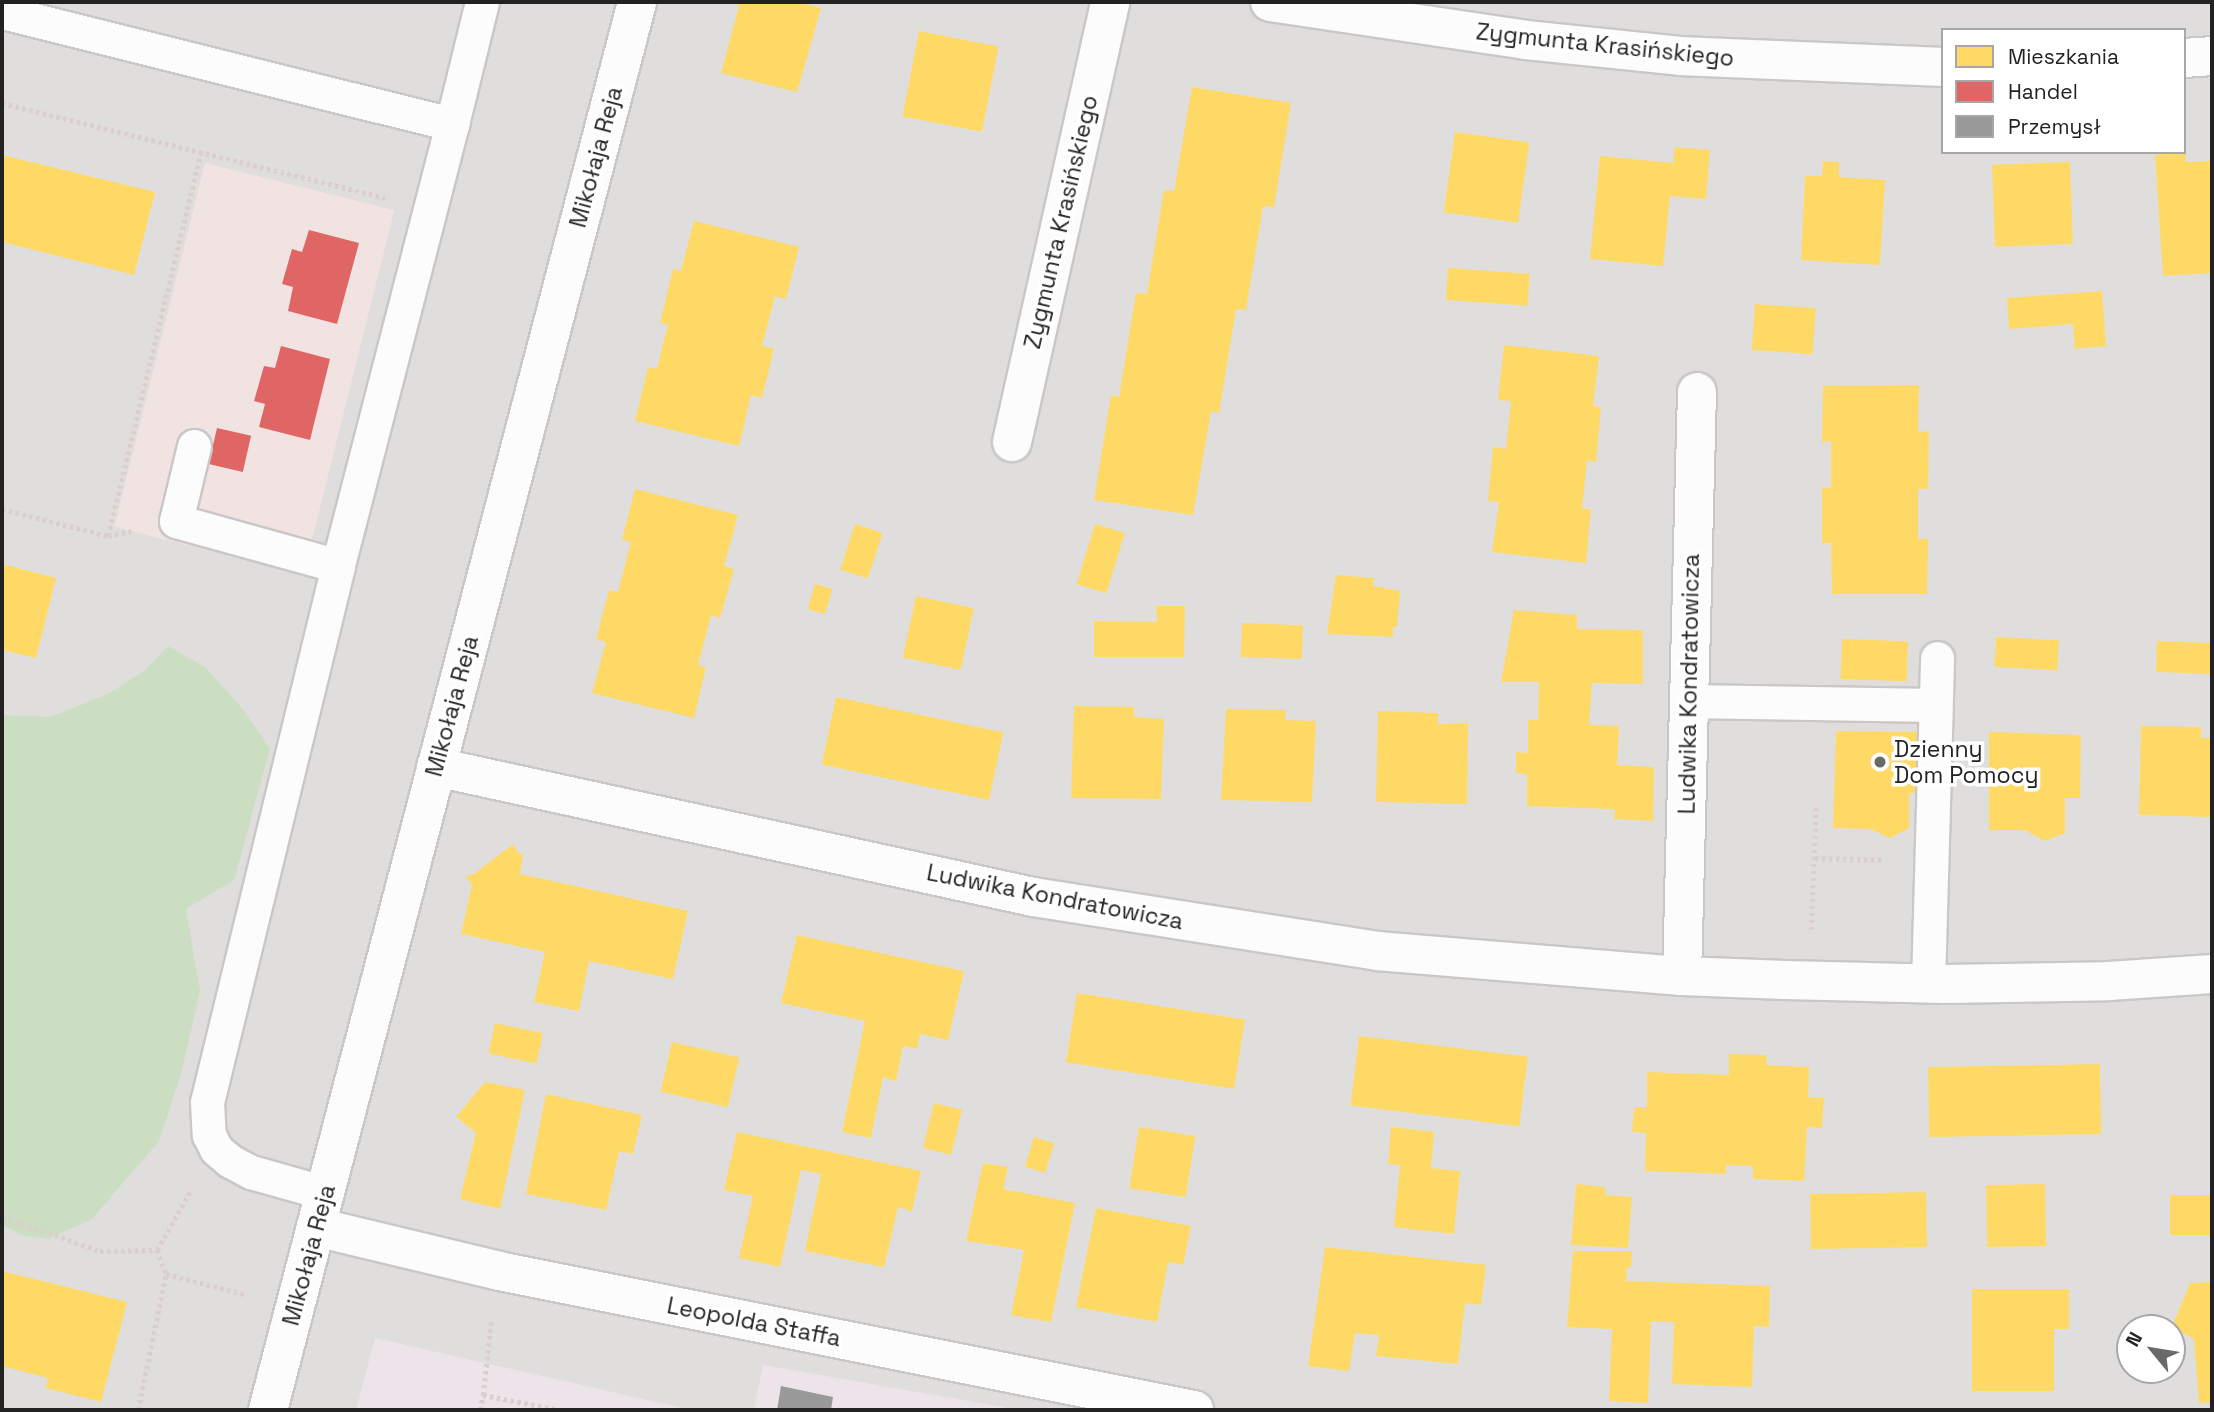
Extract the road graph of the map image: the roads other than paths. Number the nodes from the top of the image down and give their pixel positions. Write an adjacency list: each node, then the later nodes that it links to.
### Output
1 (482, 2): 9 (lane)
2 (637, 2): 17 (street, Mikołaja Reja)
3 (1110, 2): 11 (street, Zygmunta Krasińskiego)
4 (1270, 2): 8 (street, Zygmunta Krasińskiego)
5 (2, 12): 9 (lane)
6 (2212, 56): 7 (street)
7 (2186, 58)
8 (1941, 67)
9 (452, 124): 13 (lane)
10 (1697, 392): 15 (street, Ludwika Kondratowicza)
11 (1012, 442)
12 (194, 446): 13 (lane)
13 (338, 566): 21 (lane)
14 (1937, 658): 16 (lane)
15 (1688, 701): 16 (lane); 19 (street, Ludwika Kondratowicza)
16 (1935, 705): 20 (lane)
17 (436, 767): 19 (street, Ludwika Kondratowicza); 21 (street, Mikołaja Reja)
18 (2212, 974): 20 (street, Ludwika Kondratowicza)
19 (1682, 976): 20 (street, Ludwika Kondratowicza)
20 (1928, 984)
21 (321, 1210): 22 (street, Mikołaja Reja); 23 (street, Leopolda Staffa)
22 (268, 1410)
23 (1194, 1410)

